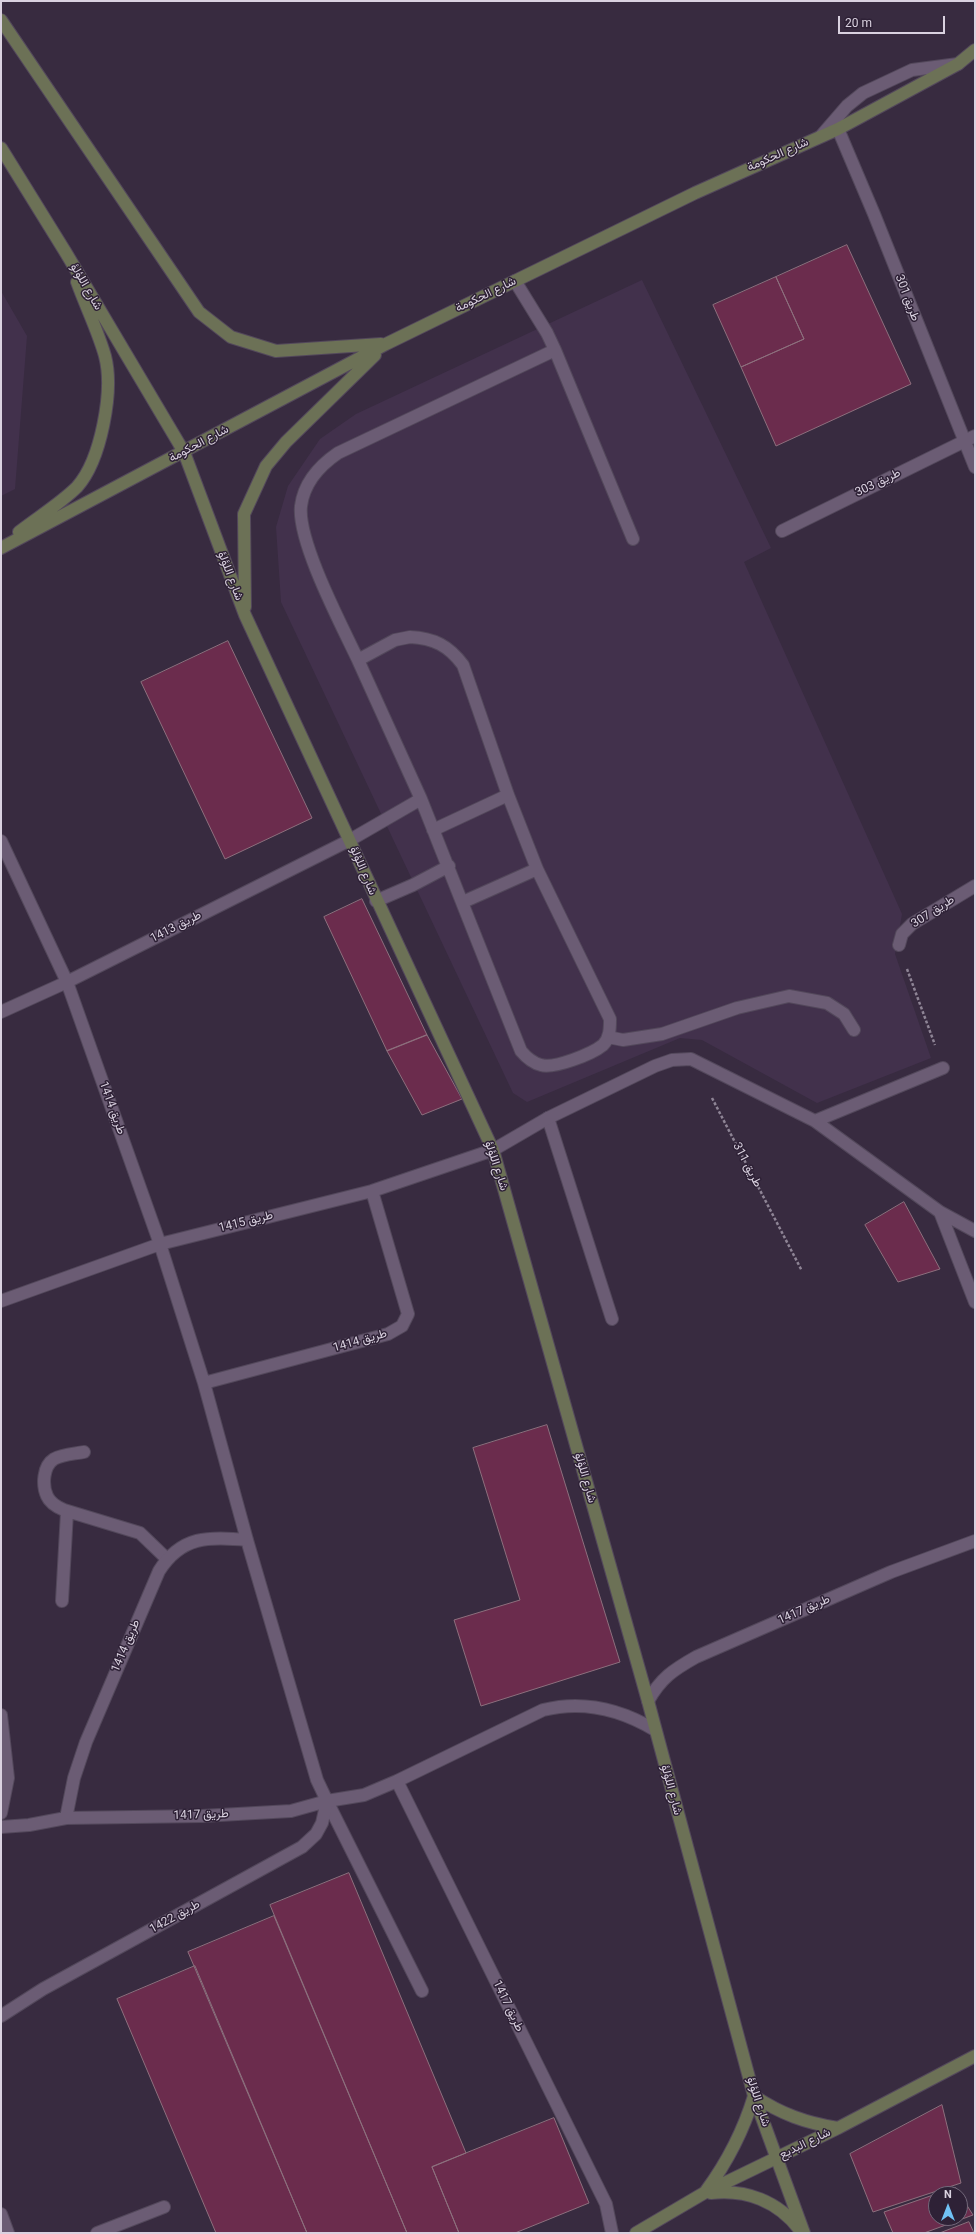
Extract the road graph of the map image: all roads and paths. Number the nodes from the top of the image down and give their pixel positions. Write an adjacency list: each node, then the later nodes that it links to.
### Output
1 (1, 20): 9 (street)
2 (975, 50): 3 (street, شارع الحكومة)
3 (958, 64): 4 (street, شارع الحكومة); 5 (street)
4 (838, 129): 5 (street, شارع الحكومة); 12 (street, طريق 301)
5 (821, 136): 8 (street, شارع الحكومة)
6 (1, 148): 7 (street, شارع اللؤلؤ)
7 (66, 253): 13 (street, شارع اللؤلؤ); 17 (street)
8 (515, 281): 9 (street, شارع الحكومة); 10 (street)
9 (386, 344): 13 (street, شارع الحكومة); 18 (street)
10 (555, 350): 16 (street); 19 (street)
11 (975, 436): 12 (street, طريق 303)
12 (964, 441): 14 (street, طريق 301); 15 (street, طريق 303)
13 (184, 452): 17 (street, شارع الحكومة); 18 (street, شارع اللؤلؤ)
14 (975, 467)
15 (782, 532)
16 (633, 539)
17 (1, 548)
18 (245, 616): 23 (street, شارع اللؤلؤ)
19 (358, 660): 20 (street); 21 (street)
20 (508, 795): 22 (street); 26 (street)
21 (421, 799): 22 (street); 23 (street, طريق 1413)
22 (433, 830): 25 (street)
23 (350, 840): 28 (street, شارع اللؤلؤ); 31 (street, طريق 1413)
24 (1, 841): 31 (street, طريق 1414)
25 (449, 866): 28 (street); 29 (street)
26 (537, 869): 29 (street); 34 (street)
27 (975, 886): 30 (street, طريق 307)
28 (376, 900): 39 (street, شارع اللؤلؤ)
29 (463, 902): 34 (street)
30 (899, 946): 36 (path)
31 (67, 982): 32 (street, طريق 1413); 43 (street, طريق 1414)
32 (1, 1012)
33 (854, 1030): 34 (street)
34 (608, 1037)
35 (691, 1059): 37 (street); 38 (street); 44 (path, طريق 311)
36 (943, 1068): 38 (street)
37 (548, 1118): 39 (street); 47 (street)
38 (815, 1121): 41 (street)
39 (493, 1150): 40 (street, طريق 1415); 55 (street, شارع اللؤلؤ)
40 (372, 1191): 43 (street, طريق 1415); 48 (street, طريق 1414)
41 (940, 1212): 42 (street); 46 (street)
42 (975, 1231)
43 (160, 1244): 45 (street, طريق 1415); 48 (street, طريق 1414)
44 (802, 1271)
45 (1, 1301)
46 (975, 1302)
47 (612, 1319)
48 (204, 1383): 51 (street, طريق 1414)
49 (84, 1452): 50 (street)
50 (67, 1512): 53 (street); 54 (street)
51 (247, 1540): 53 (street, طريق 1414); 59 (street, طريق 1414)
52 (974, 1545): 55 (street, طريق 1417)
53 (166, 1559): 61 (street, طريق 1414)
54 (62, 1601)
55 (648, 1701): 57 (street, شارع اللؤلؤ)
56 (1, 1715): 60 (street)
57 (655, 1730): 58 (street, طريق 1417); 66 (street, شارع اللؤلؤ)
58 (398, 1781): 59 (street, طريق 1417); 74 (street, طريق 1417)
59 (327, 1801): 61 (street, طريق 1417); 63 (street, طريق 1414); 64 (street, طريق 1422)
60 (1, 1813)
61 (66, 1818): 62 (street, طريق 1417)
62 (1, 1827)
63 (422, 1991)
64 (1, 2016)
65 (975, 2056): 67 (street, شارع البديع)
66 (754, 2096): 67 (street); 68 (street, شارع اللؤلؤ); 69 (street)
67 (838, 2128): 68 (street, شارع البديع)
68 (776, 2158): 69 (street, شارع البديع); 76 (street, شارع اللؤلؤ)
69 (704, 2194): 75 (street, شارع البديع); 76 (street)
70 (164, 2207): 73 (street)
71 (1, 2214): 72 (street)
72 (8, 2233)
73 (97, 2233)
74 (612, 2233)
75 (636, 2233)
76 (803, 2233)

